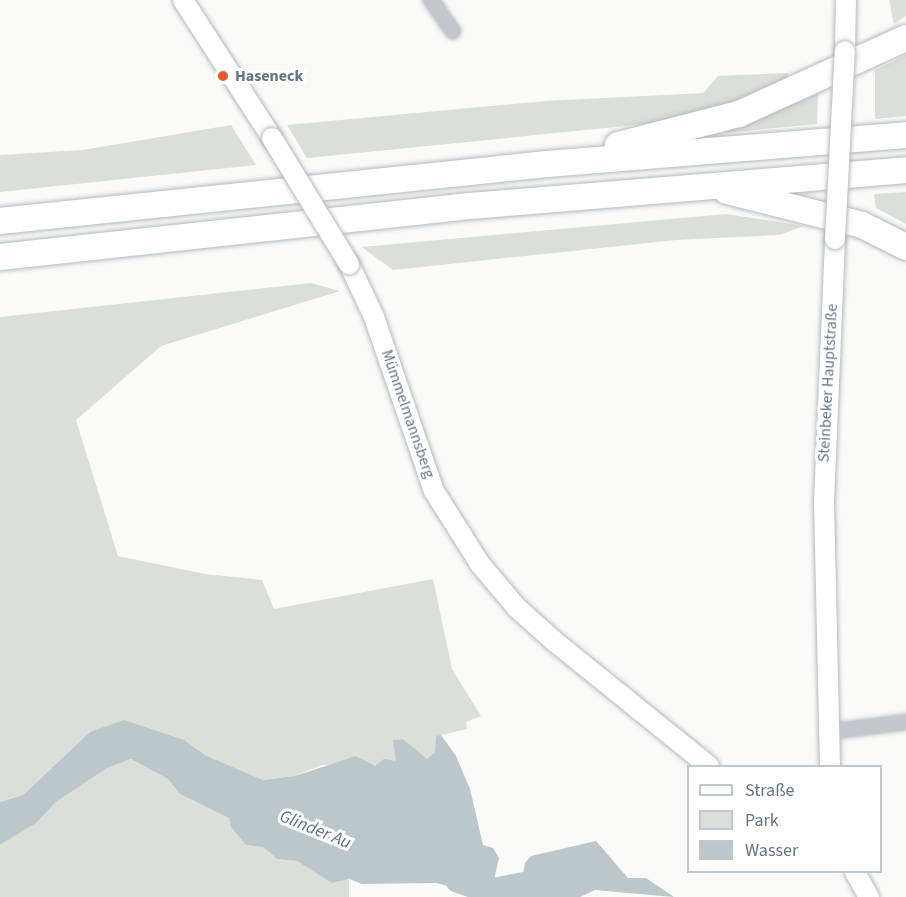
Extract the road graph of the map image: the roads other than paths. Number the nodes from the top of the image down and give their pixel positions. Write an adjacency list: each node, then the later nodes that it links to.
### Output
1 (183, 0): 15 (street, Mümmelmannsberg, bridge)
2 (430, 0): 4 (street)
3 (846, 0): 14 (street, Steinbeker Hauptstraße, bridge)
4 (453, 31)
5 (906, 38): 7 (highway)
6 (906, 135): 7 (highway)
7 (547, 164): 10 (highway)
8 (906, 170): 9 (highway)
9 (700, 185): 11 (highway); 12 (highway)
10 (0, 220)
11 (906, 248)
12 (0, 257)
13 (906, 722): 14 (street)
14 (828, 732): 16 (street, Steinbeker Hauptstraße)
15 (708, 765)
16 (830, 765)
17 (856, 873): 18 (street)
18 (869, 897)

